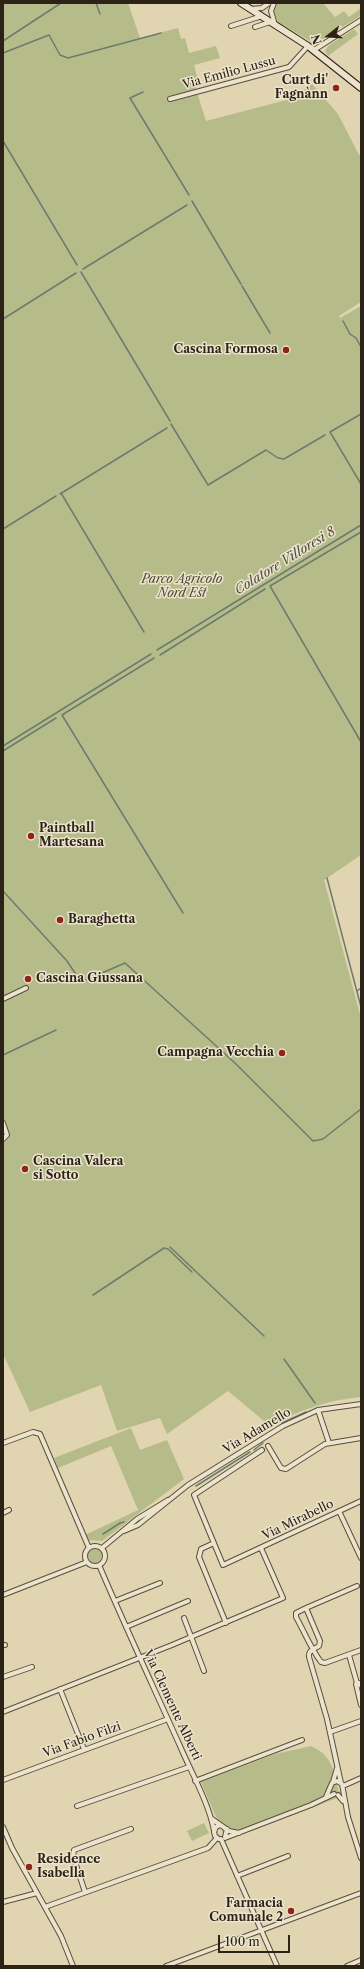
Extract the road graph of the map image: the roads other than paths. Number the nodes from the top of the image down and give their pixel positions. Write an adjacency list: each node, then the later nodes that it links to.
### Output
1 (241, 3): 3 (street)
2 (271, 4): 3 (street); 4 (street); 6 (street)
3 (250, 9): 4 (street)
4 (263, 17): 6 (street); 7 (street)
5 (361, 20): 9 (street, Via Emilio Lussu)
6 (273, 23): 8 (street); 9 (street)
7 (231, 26)
8 (255, 26)
9 (311, 48): 10 (street); 11 (street, Via Emilio Lussu)
10 (361, 88)
11 (170, 99)
12 (26, 988): 13 (street)
13 (3, 999)
14 (3, 1123): 15 (street)
15 (3, 1139)
16 (361, 1404): 17 (street, Via Adamello)
17 (318, 1410): 20 (street); 29 (street, Via Adamello)
18 (361, 1438): 20 (street)
19 (3, 1443): 28 (street)
20 (329, 1443): 21 (street)
21 (268, 1446)
22 (262, 1450): 27 (street)
23 (361, 1501): 25 (street, Via Mirabello)
24 (9, 1510): 26 (street)
25 (340, 1511): 30 (street, Via Mirabello); 31 (street)
26 (3, 1513)
27 (214, 1543): 30 (street); 41 (street)
28 (89, 1548): 29 (street); 32 (street)
29 (102, 1548): 33 (street)
30 (261, 1548): 41 (street, Via Mirabello)
31 (361, 1558)
32 (87, 1562): 33 (street); 36 (street)
33 (99, 1565): 38 (street, Via Clemente Alberti)
34 (160, 1583): 38 (street)
35 (357, 1586): 39 (street)
36 (3, 1595)
37 (188, 1601): 42 (street)
38 (115, 1602): 42 (street, Via Clemente Alberti)
39 (306, 1608): 44 (street); 44 (street)
40 (184, 1618): 43 (street)
41 (226, 1623): 43 (street, Via Mirabello)
42 (126, 1627): 47 (street, Via Clemente Alberti)
43 (191, 1637): 47 (street, Via Mirabello); 49 (street)
44 (313, 1649): 46 (street); 57 (street)
45 (361, 1650): 46 (street)
46 (349, 1655): 51 (street)
47 (138, 1658): 52 (street, Via Mirabello); 55 (street, Via Clemente Alberti)
48 (32, 1667): 50 (street)
49 (204, 1671)
50 (3, 1678)
51 (359, 1684): 53 (street)
52 (60, 1689): 54 (street, Via Mirabello); 59 (street)
53 (361, 1704)
54 (3, 1712)
55 (168, 1719): 59 (street, Via Fabio Filzi); 61 (street, Via Clemente Alberti)
56 (361, 1721): 57 (street)
57 (330, 1732): 60 (street)
58 (302, 1740): 64 (street)
59 (84, 1749): 63 (street, Via Fabio Filzi)
60 (337, 1766): 65 (street); 66 (street)
61 (189, 1767): 64 (street, Via Clemente Alberti); 71 (street)
62 (361, 1778): 66 (street)
63 (3, 1780)
64 (195, 1781): 72 (street, Via Clemente Alberti)
65 (333, 1782): 66 (street); 67 (street)
66 (342, 1786): 68 (street); 70 (street)
67 (330, 1789): 68 (street); 69 (street)
68 (336, 1794): 69 (street); 70 (street)
69 (324, 1799): 78 (street)
70 (344, 1803): 81 (street)
71 (77, 1806)
72 (211, 1817): 73 (street, Via Clemente Alberti); 77 (street, Via Clemente Alberti)
73 (220, 1825): 76 (street); 77 (street)
74 (3, 1827): 83 (street)
75 (131, 1829): 84 (street)
76 (226, 1829): 78 (street); 79 (street)
77 (214, 1830): 79 (street)
78 (240, 1832): 79 (street)
79 (221, 1838): 82 (street); 84 (street)
80 (288, 1856): 82 (street)
81 (361, 1858)
82 (237, 1876): 88 (street)
83 (37, 1892): 86 (street); 87 (street)
84 (85, 1892): 87 (street)
85 (361, 1893): 88 (street)
86 (3, 1902)
87 (45, 1907): 90 (street)
88 (262, 1931): 91 (street); 92 (street)
89 (361, 1960): 93 (street)
90 (73, 1966)
91 (166, 1966)
92 (277, 1966)
93 (347, 1966)

